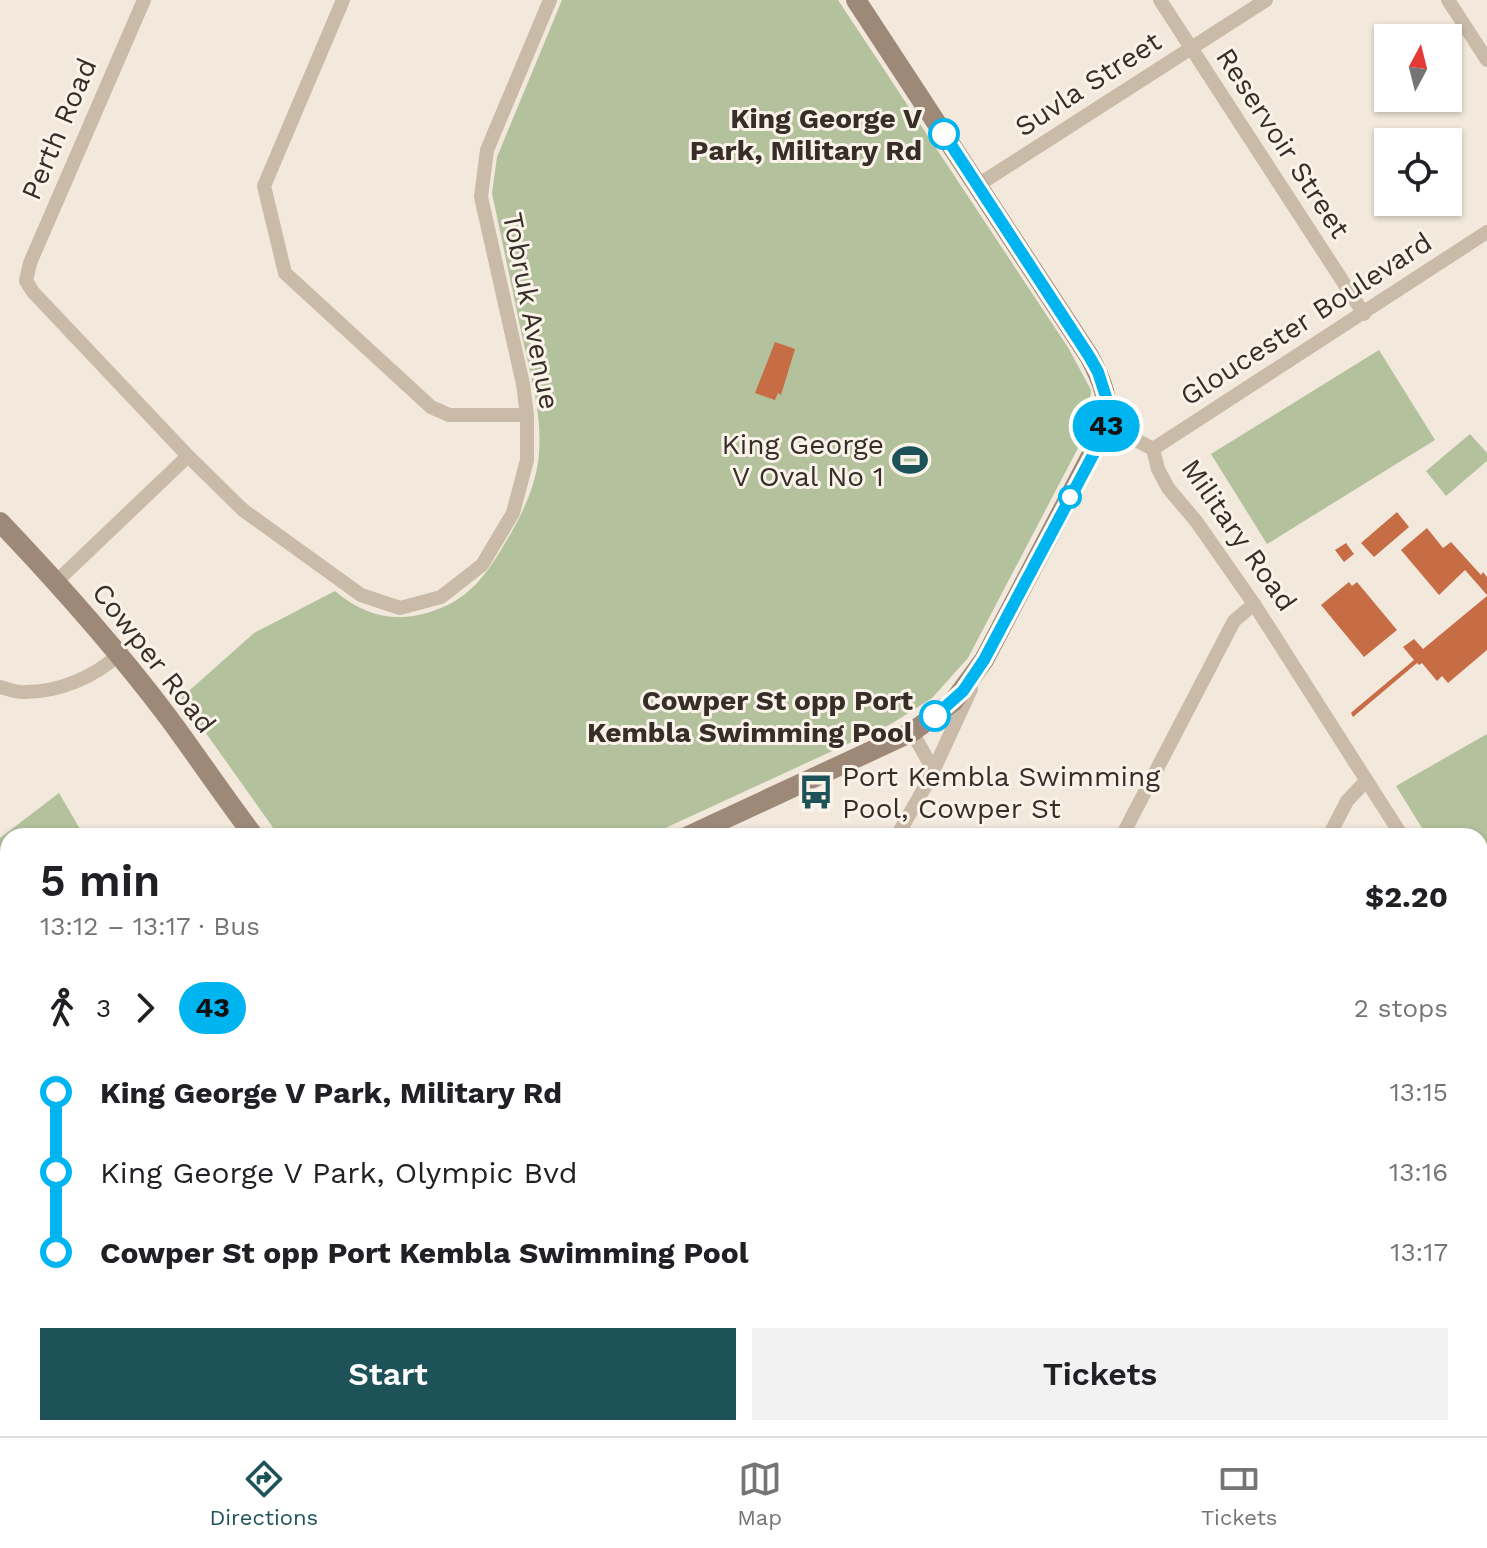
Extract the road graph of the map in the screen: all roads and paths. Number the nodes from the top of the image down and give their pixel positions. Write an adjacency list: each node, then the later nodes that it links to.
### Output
1 (144, 0): 12 (street, Perth Road)
2 (343, 0): 14 (street)
3 (550, 0): 14 (street, Tobruk Avenue)
4 (856, 0): 10 (main road)
5 (1160, 0): 8 (street, Reservoir Street)
6 (1266, 0): 8 (street, Suvla Street)
7 (1448, 0): 9 (street)
8 (1191, 49): 10 (street, Suvla Street); 13 (street, Reservoir Street)
9 (1487, 60)
10 (978, 185): 15 (main road)
11 (1487, 232): 13 (street, Gloucester Boulevard)
12 (26, 281): 17 (street, Tobruk Avenue)
13 (1364, 314): 16 (street, Gloucester Boulevard)
14 (527, 415): 17 (street, Tobruk Avenue)
15 (1105, 429): 16 (street, Military Road); 22 (main road)
16 (1153, 449): 20 (street, Military Road)
17 (188, 456): 19 (street)
18 (0, 522): 19 (main road, Cowper Road)
19 (57, 581): 21 (main road, Cowper Road)
20 (1254, 604): 26 (street, Military Road); 30 (street)
21 (119, 654): 23 (street); 27 (main road, Cowper Road)
22 (984, 660): 24 (main road); 25 (street)
23 (0, 687)
24 (912, 732): 25 (street); 28 (main road)
25 (930, 778): 29 (street)
26 (1366, 781): 31 (street); 32 (street, Military Road)
27 (248, 828)
28 (705, 828)
29 (902, 828)
30 (1126, 828)
31 (1333, 828)
32 (1397, 828)

